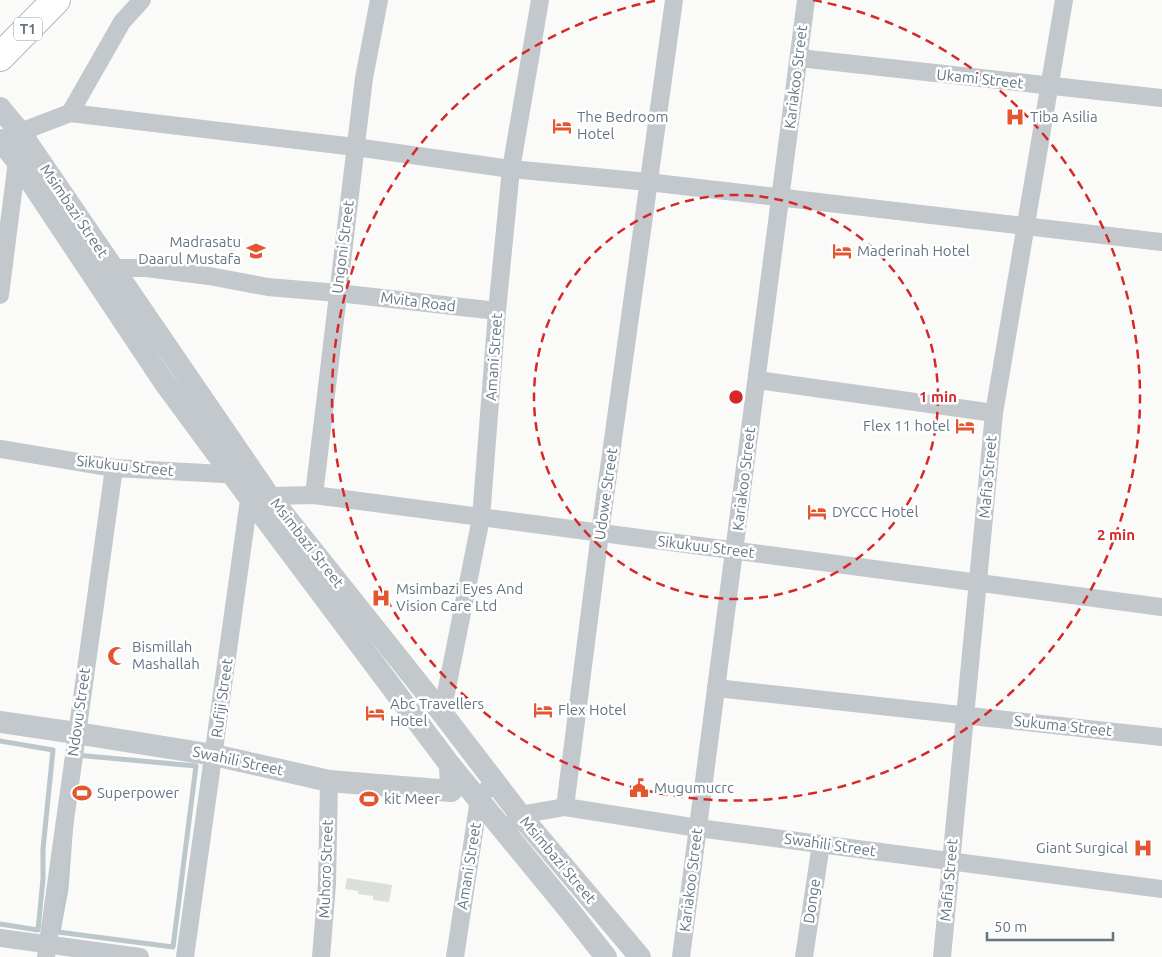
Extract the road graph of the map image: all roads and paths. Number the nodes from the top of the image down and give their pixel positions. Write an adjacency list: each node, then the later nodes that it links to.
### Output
1 (56, 0): 8 (highway, T1)
2 (142, 0): 13 (street)
3 (379, 0): 15 (street, Ungoni Street)
4 (540, 0): 17 (street, Amani Street)
5 (674, 0): 18 (street, Udowe Street)
6 (806, 0): 9 (street, Kariakoo Street)
7 (1064, 0): 10 (street, Mafia Street)
8 (0, 57)
9 (799, 58): 10 (street, Ukami Street); 19 (street, Kariakoo Street)
10 (1049, 86): 11 (street, Ukami Street); 20 (street, Mafia Street)
11 (1162, 98)
12 (0, 108): 14 (street, Msimbazi Street)
13 (70, 113): 14 (street); 15 (street)
14 (7, 138): 16 (street, Msimbazi Street); 22 (street, Msimbazi Street)
15 (355, 147): 17 (street); 24 (street, Ungoni Street)
16 (17, 161): 23 (street, Msimbazi Street); 25 (street)
17 (511, 169): 18 (street); 26 (street, Amani Street)
18 (648, 182): 19 (street); 35 (street, Udowe Street)
19 (781, 197): 20 (street); 27 (street, Kariakoo Street)
20 (1026, 226): 21 (street); 28 (street, Mafia Street)
21 (1162, 242)
22 (114, 270): 23 (street, Mvita Road); 24 (street, Mvita Road); 31 (street, Msimbazi Street)
23 (92, 272): 31 (street, Msimbazi Street)
24 (338, 293): 26 (street, Mvita Road); 32 (street, Ungoni Street)
25 (0, 295)
26 (497, 312): 34 (street, Amani Street)
27 (757, 380): 28 (street); 36 (street, Kariakoo Street)
28 (994, 413): 37 (street, Mafia Street)
29 (0, 449): 30 (street, Sikukuu Street)
30 (114, 468): 31 (street, Sikukuu Street); 43 (street, Ndovu Street)
31 (240, 468): 33 (street, Msimbazi Street)
32 (314, 496): 33 (street, Sikukuu Street); 34 (street, Sikukuu Street)
33 (260, 497): 40 (street, Msimbazi Street); 45 (street, Rufiji Street); 46 (street, Msimbazi Street)
34 (481, 518): 35 (street, Sikukuu Street); 40 (street, Amani Street)
35 (600, 533): 36 (street, Sikukuu Street); 50 (street, Udowe Street)
36 (734, 550): 37 (street, Sikukuu Street); 39 (street, Kariakoo Street)
37 (978, 582): 38 (street, Sikukuu Street); 41 (street, Mafia Street)
38 (1162, 607)
39 (716, 688): 41 (street, Sukuma Street); 52 (street, Kariakoo Street)
40 (442, 713): 48 (street, Msimbazi Street)
41 (965, 716): 44 (street, Sukuma Street); 54 (street, Mafia Street)
42 (0, 722): 43 (street, Swahili Street)
43 (76, 732): 45 (street, Swahili Street); 57 (street, Ndovu Street)
44 (1162, 737)
45 (214, 755): 47 (street, Swahili Street); 59 (street, Rufiji Street)
46 (450, 765): 47 (street, Swahili Street); 49 (street, Msimbazi Street)
47 (328, 781): 60 (street, Muhoro Street)
48 (496, 782): 49 (street); 51 (street, Msimbazi Street)
49 (477, 799): 51 (street, Msimbazi Street); 61 (street, Amani Street)
50 (565, 807): 51 (street, Swahili Street); 52 (street, Swahili Street)
51 (512, 823): 62 (street, Msimbazi Street); 63 (street, Msimbazi Street)
52 (698, 828): 53 (street, Swahili Street); 64 (street, Kariakoo Street)
53 (820, 844): 54 (street, Swahili Street); 65 (street, Donge)
54 (951, 861): 55 (street, Swahili Street); 66 (street, Mafia Street)
55 (1162, 889)
56 (0, 938): 57 (street)
57 (46, 951): 58 (street)
58 (140, 957)
59 (185, 957)
60 (321, 957)
61 (455, 957)
62 (606, 957)
63 (640, 957)
64 (681, 957)
65 (804, 957)
66 (942, 957)

